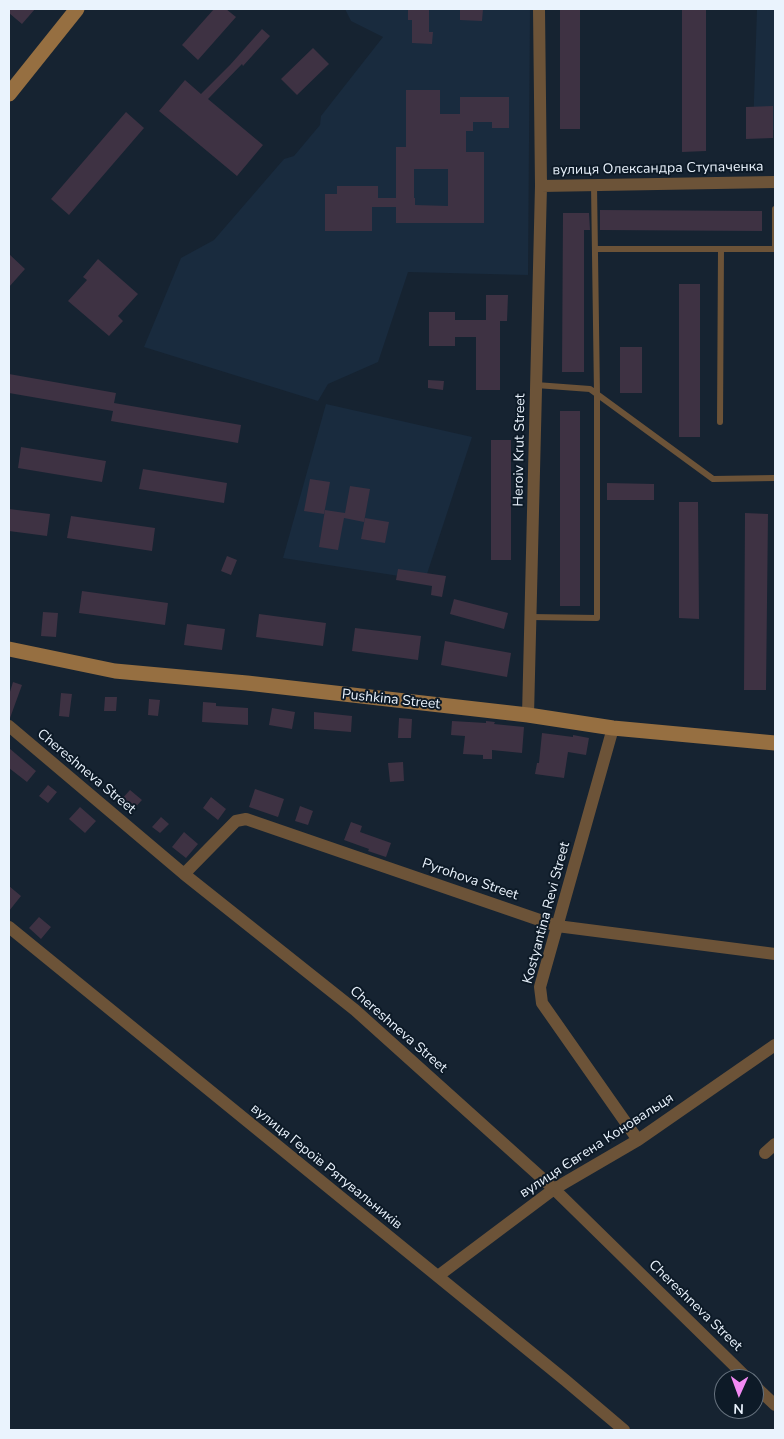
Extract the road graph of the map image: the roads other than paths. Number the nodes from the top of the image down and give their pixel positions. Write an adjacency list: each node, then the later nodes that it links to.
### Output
1 (77, 9): 3 (street)
2 (539, 9): 6 (street, Heroiv Krut Street)
3 (9, 94)
4 (775, 182): 5 (street, вулиця Олександра Ступаченка)
5 (594, 185): 6 (street, вулиця Олександра Ступаченка); 8 (lane)
6 (541, 186): 11 (street, Heroiv Krut Street)
7 (775, 209): 10 (lane)
8 (595, 249): 9 (lane); 12 (lane)
9 (722, 249): 10 (lane); 13 (lane)
10 (775, 249)
11 (536, 385): 12 (lane); 15 (street, Heroiv Krut Street)
12 (598, 394): 14 (lane); 15 (lane)
13 (720, 422)
14 (775, 478)
15 (531, 617): 17 (street, Heroiv Krut Street)
16 (9, 649): 17 (street, Pushkina Street)
17 (528, 715): 19 (street, Pushkina Street)
18 (9, 726): 21 (street, Chereshneva Street)
19 (614, 728): 20 (street, Pushkina Street); 22 (street, Kostyantina Revi Street)
20 (775, 743)
21 (184, 874): 22 (street, Pyrohova Street); 29 (street, Chereshneva Street)
22 (557, 926): 24 (street, Pyrohova Street); 26 (street, Kostyantina Revi Street)
23 (9, 927): 30 (street, вулиця Героїв Рятувальників)
24 (775, 954)
25 (775, 1045): 26 (street, вулиця Євгена Коновальця)
26 (638, 1140): 29 (street, вулиця Євгена Коновальця)
27 (775, 1144): 28 (street)
28 (766, 1153)
29 (554, 1189): 30 (street, вулиця Євгена Коновальця); 31 (street, Chereshneva Street)
30 (438, 1276): 34 (street, вулиця Героїв Рятувальників)
31 (738, 1369)
32 (764, 1394): 33 (street)
33 (775, 1405)
34 (624, 1430)

